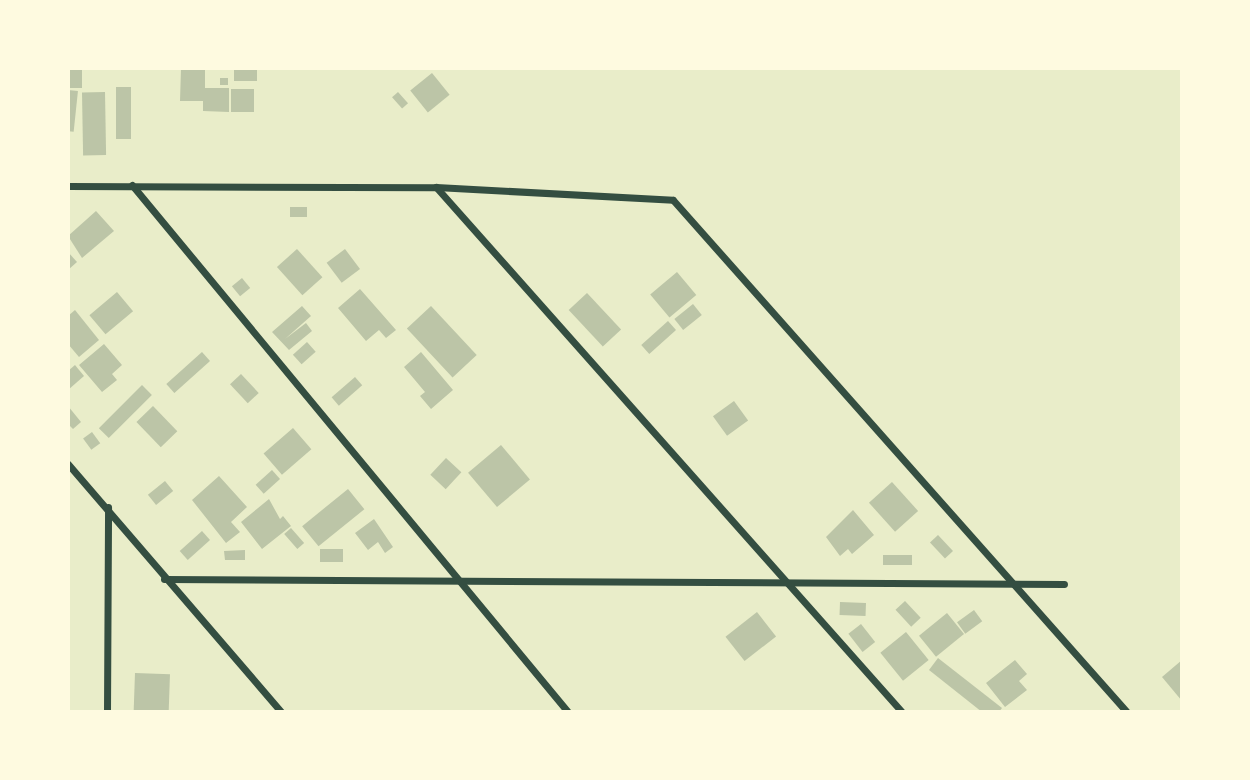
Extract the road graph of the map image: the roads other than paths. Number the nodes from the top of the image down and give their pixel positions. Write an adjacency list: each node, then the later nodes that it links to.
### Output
1 (68, 186): 2 (street)
2 (132, 186): 3 (street); 6 (street)
3 (436, 187): 8 (street); 9 (street)
4 (68, 464): 5 (street)
5 (108, 508): 7 (street); 11 (street)
6 (453, 578): 7 (street); 8 (street); 13 (street)
7 (164, 579): 12 (street)
8 (785, 581): 9 (street); 14 (street)
9 (1013, 583): 10 (street); 15 (street)
10 (1064, 584)
11 (107, 712)
12 (281, 712)
13 (568, 712)
14 (902, 712)
15 (1127, 712)

